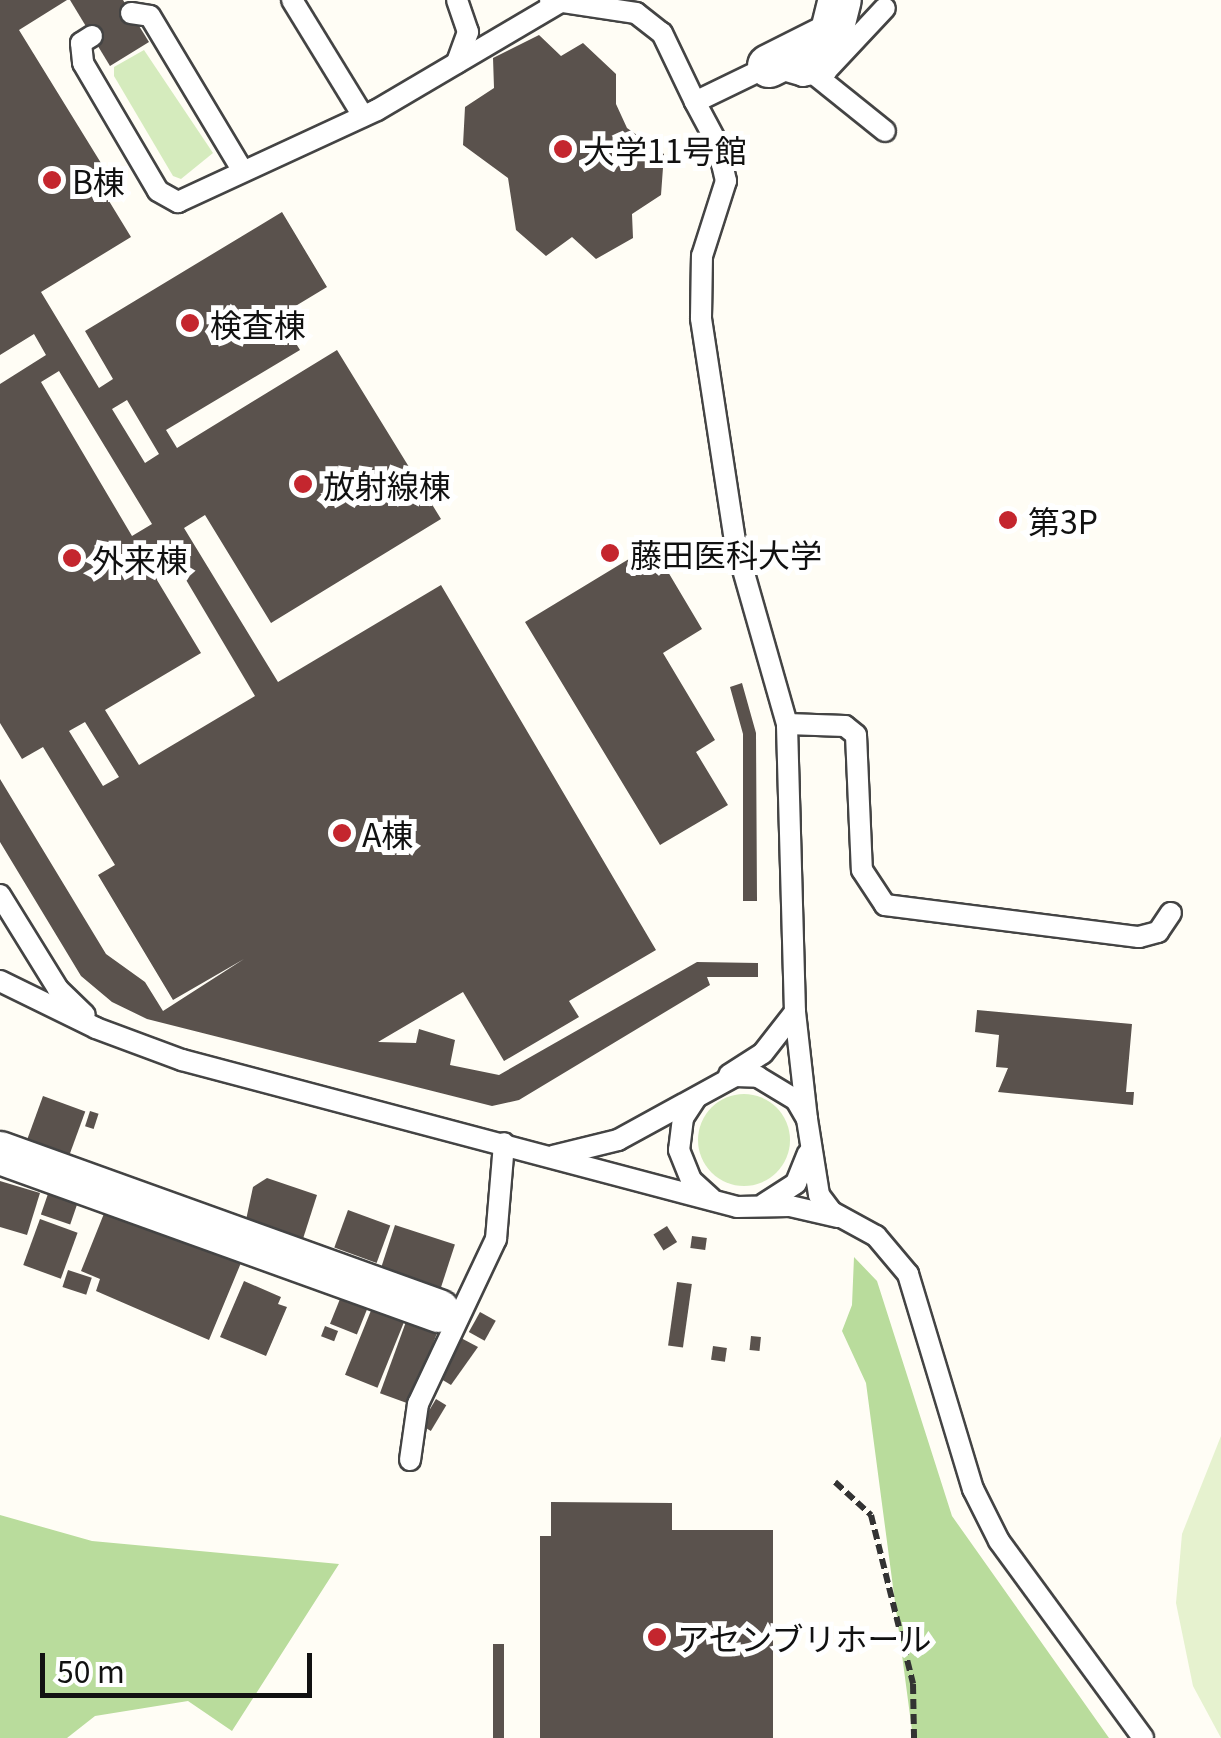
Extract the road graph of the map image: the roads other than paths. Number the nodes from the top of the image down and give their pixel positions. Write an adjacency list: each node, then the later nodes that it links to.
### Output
1 (292, 0): 12 (lane)
2 (457, 0): 8 (lane)
3 (840, 0): 9 (street)
4 (554, 1): 8 (lane); 11 (lane)
5 (886, 8): 10 (lane)
6 (132, 14): 14 (lane)
7 (92, 36): 14 (lane)
8 (457, 63): 12 (lane)
9 (770, 66): 10 (lane); 11 (lane)
10 (814, 74): 13 (lane)
11 (695, 102): 15 (lane)
12 (363, 116): 14 (lane)
13 (886, 131)
14 (241, 168)
15 (787, 724): 17 (lane); 19 (lane)
16 (0, 895): 20 (lane)
17 (1170, 913)
18 (0, 980): 20 (lane)
19 (795, 1012): 21 (lane); 22 (lane)
20 (106, 1032): 24 (lane)
21 (708, 1088): 22 (lane); 26 (lane); 28 (lane)
22 (807, 1119): 23 (lane)
23 (810, 1142): 27 (lane); 29 (lane)
24 (504, 1144): 26 (lane); 31 (lane)
25 (0, 1153): 30 (street)
26 (552, 1156): 28 (lane)
27 (759, 1206): 28 (lane); 29 (lane)
28 (736, 1207)
29 (844, 1219): 32 (lane)
30 (438, 1311)
31 (410, 1460)
32 (1143, 1738)

